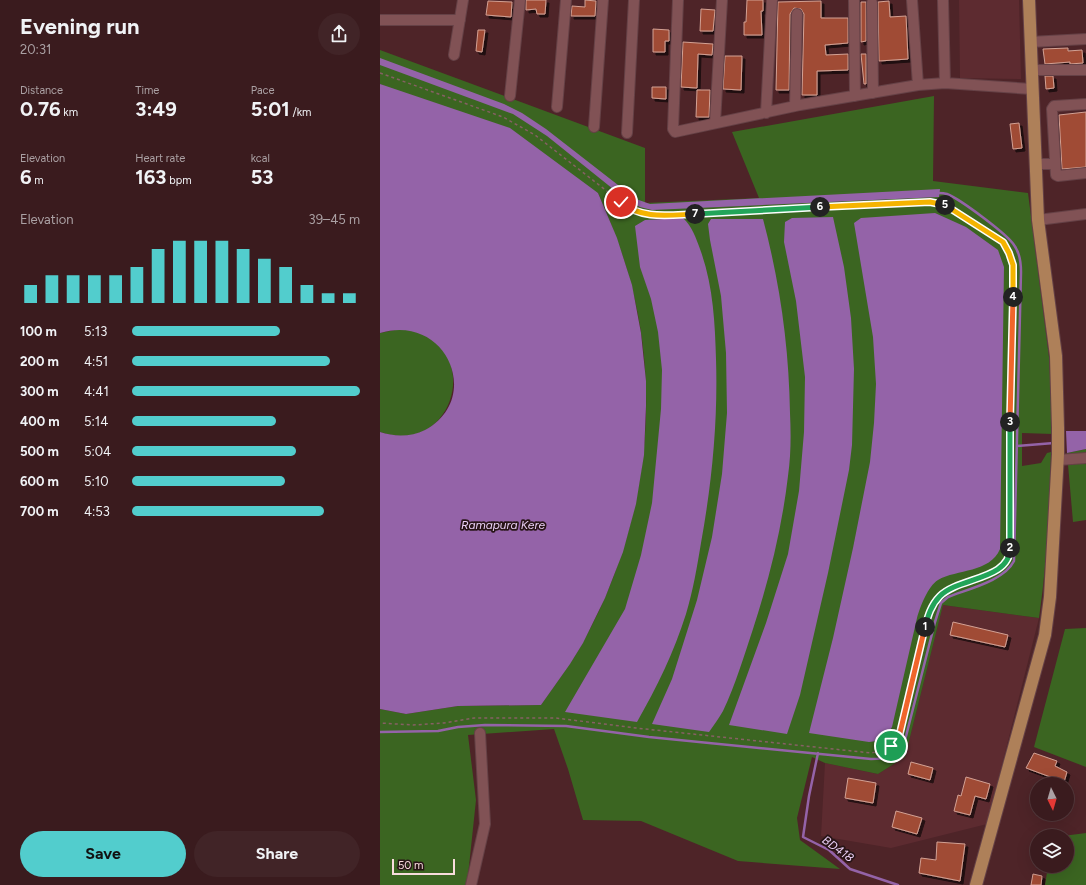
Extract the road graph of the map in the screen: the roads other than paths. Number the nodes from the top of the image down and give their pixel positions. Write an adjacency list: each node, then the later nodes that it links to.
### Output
1 (463, 0): 16 (street)
2 (519, 0): 26 (street)
3 (566, 0): 30 (street)
4 (603, 0): 33 (street)
5 (634, 0): 34 (street)
6 (678, 0): 32 (street)
7 (722, 0): 32 (street)
8 (772, 0): 31 (street)
9 (854, 0): 27 (street)
10 (912, 0): 23 (street)
11 (942, 0): 22 (street)
12 (1029, 0): 18 (main road)
13 (872, 3): 25 (street)
14 (798, 14): 29 (street)
15 (380, 20): 16 (street)
16 (460, 20): 19 (street)
17 (1086, 39): 18 (street)
18 (1030, 42): 20 (main road)
19 (454, 55)
20 (1031, 70): 21 (street); 24 (main road)
21 (1086, 70)
22 (945, 83): 23 (street); 24 (street)
23 (918, 85): 25 (street)
24 (1032, 89): 35 (main road)
25 (873, 93): 27 (street)
26 (510, 96)
27 (855, 96): 29 (street)
28 (1086, 104): 36 (street)
29 (795, 106): 31 (street)
30 (557, 107)
31 (766, 113): 32 (street)
32 (715, 123)
33 (594, 127)
34 (627, 132)
35 (1035, 164): 36 (street); 39 (main road)
36 (1055, 164): 37 (street)
37 (1086, 173)
38 (1086, 214): 39 (street)
39 (1038, 220): 40 (main road)
40 (1058, 457): 41 (street); 44 (main road)
41 (1086, 458)
42 (480, 733): 43 (street)
43 (471, 885)
44 (976, 885)

